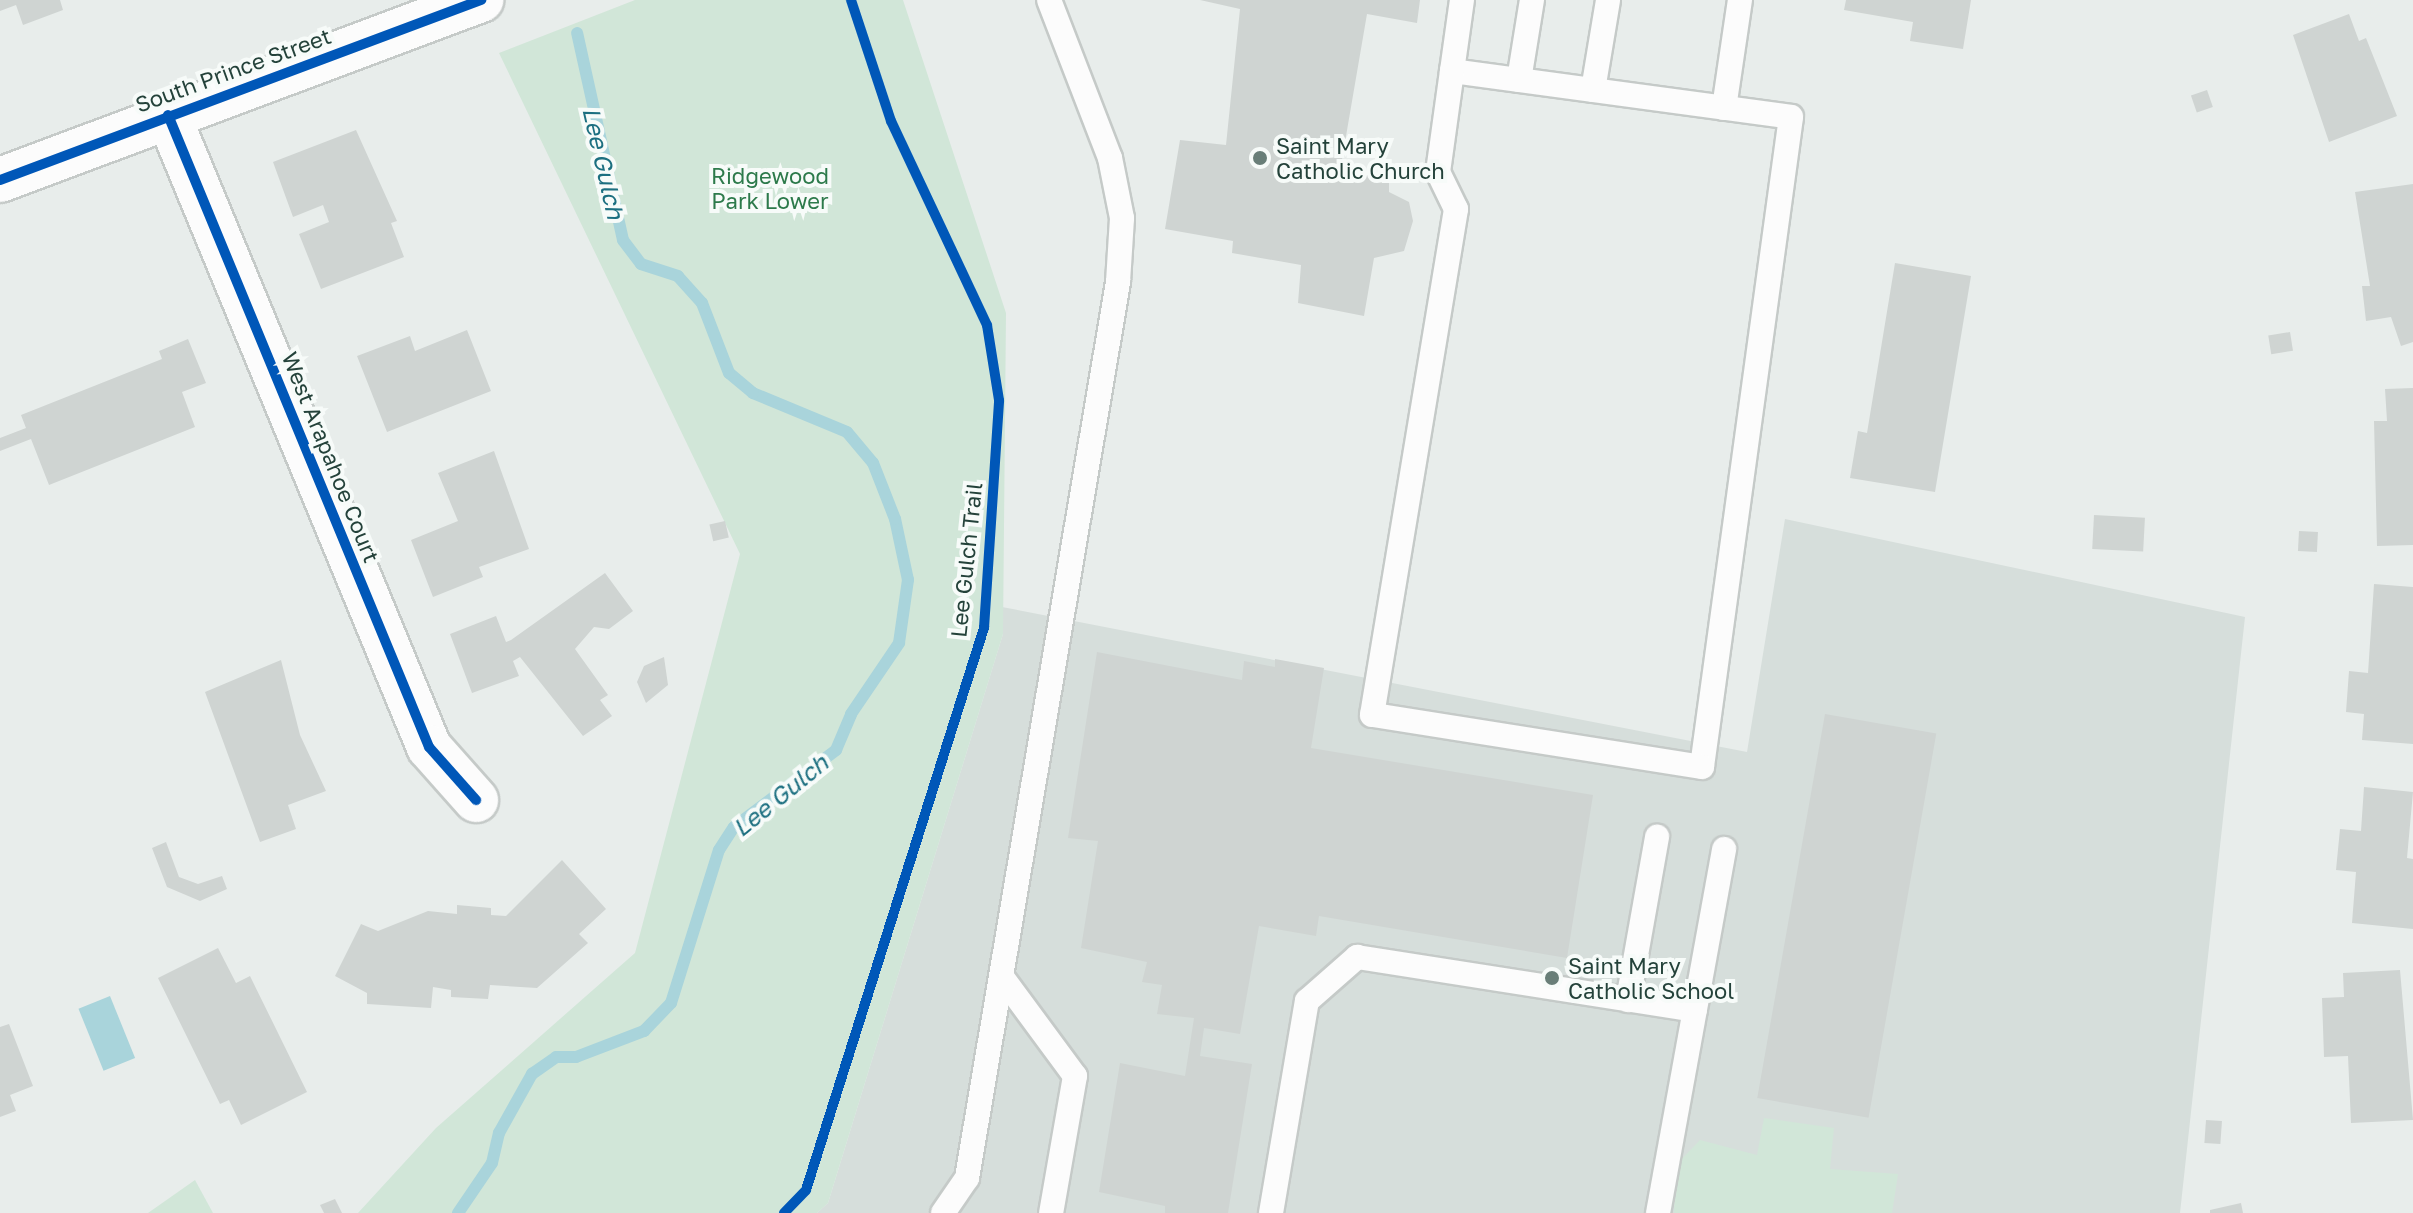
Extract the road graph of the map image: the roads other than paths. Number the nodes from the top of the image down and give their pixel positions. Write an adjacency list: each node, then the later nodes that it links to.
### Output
1 (481, 0): 11 (street, South Prince Street)
2 (1049, 0): 16 (lane)
3 (1462, 0): 7 (lane)
4 (1532, 0): 8 (lane)
5 (1608, 0): 9 (lane)
6 (1740, 0): 10 (lane)
7 (1452, 71): 8 (lane); 10 (lane)
8 (1519, 80): 9 (lane)
9 (1593, 90): 10 (lane)
10 (1724, 108)
11 (168, 115): 12 (street, South Prince Street); 13 (street, West Arapahoe Court)
12 (0, 180)
13 (476, 800)
14 (1657, 837): 17 (lane)
15 (1724, 849): 18 (lane)
16 (1002, 977): 19 (lane); 20 (lane)
17 (1628, 1000): 18 (lane); 21 (lane)
18 (1695, 1010): 22 (lane)
19 (943, 1213)
20 (1051, 1213)
21 (1271, 1213)
22 (1658, 1213)

